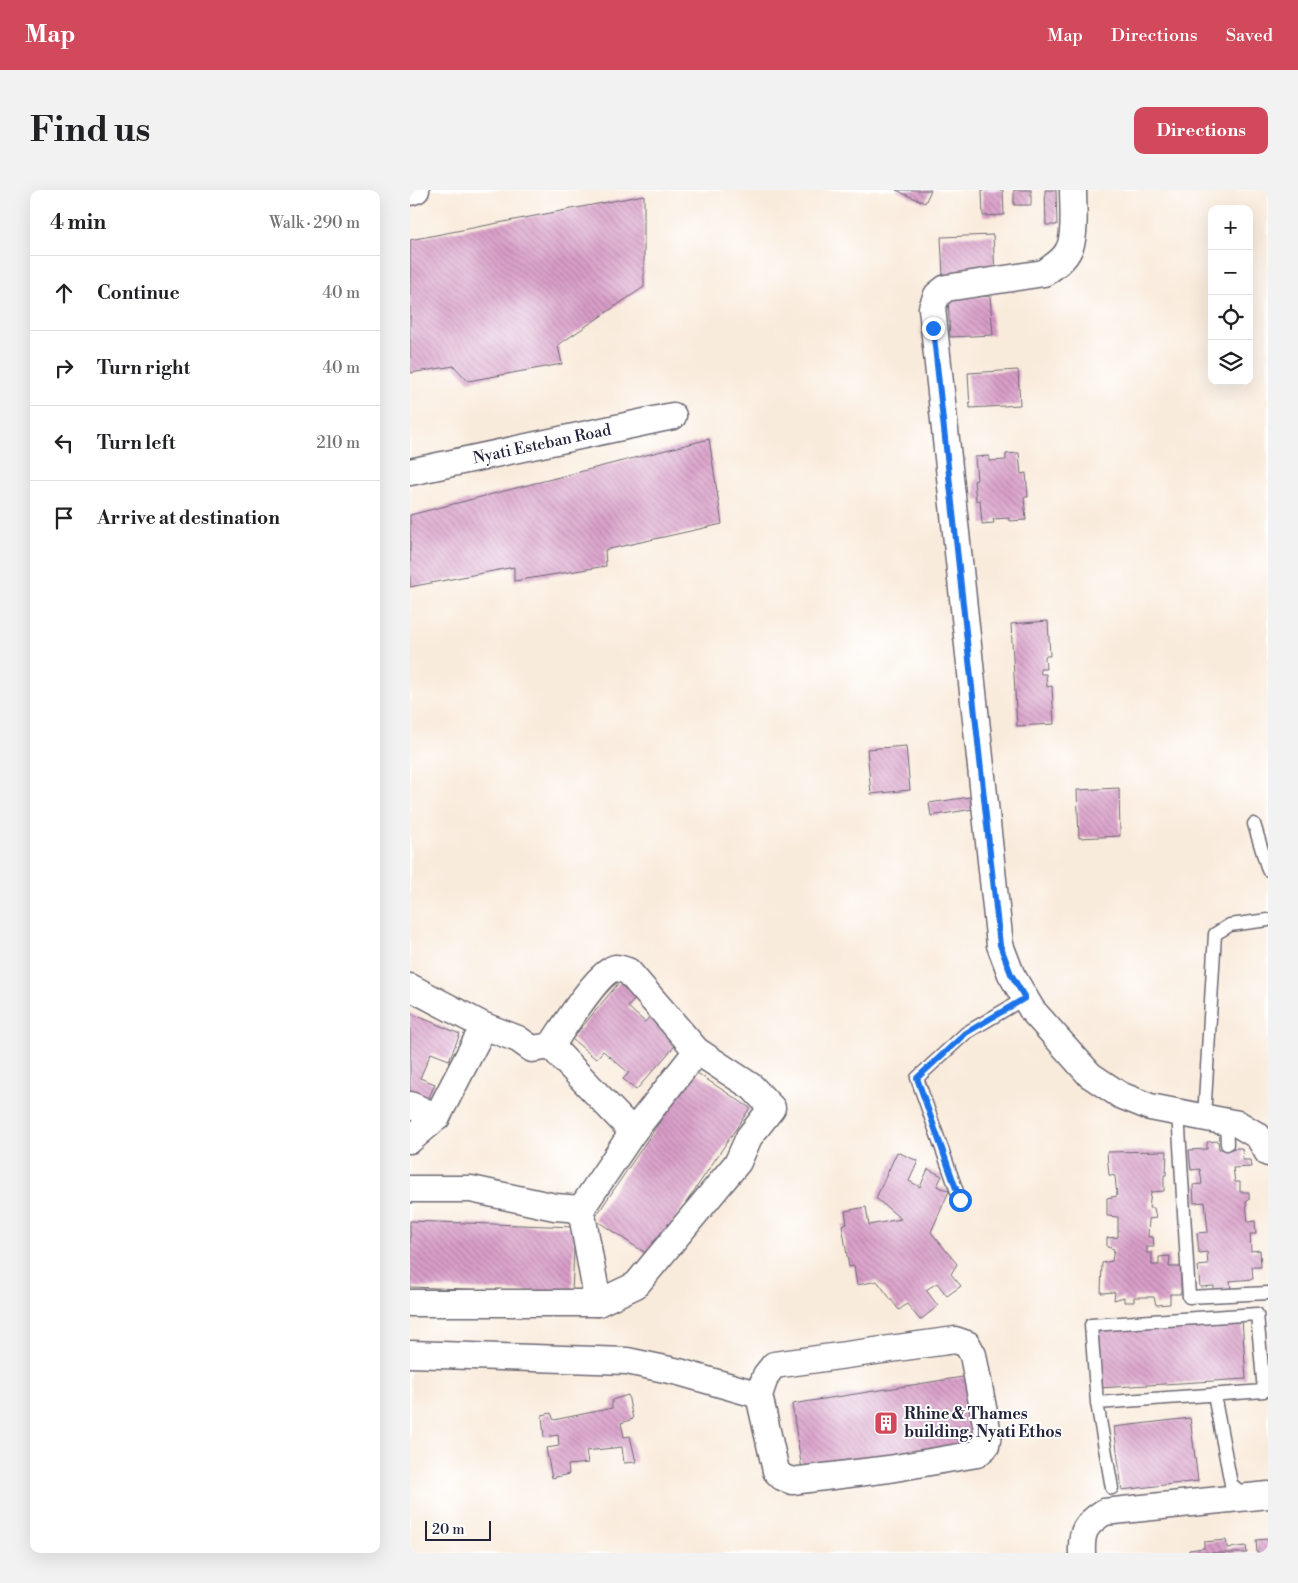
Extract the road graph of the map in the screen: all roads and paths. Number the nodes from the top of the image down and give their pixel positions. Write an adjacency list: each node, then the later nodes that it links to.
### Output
1 (416, 190): 3 (street)
2 (1073, 190): 10 (street)
3 (410, 192)
4 (674, 416): 5 (street, Nyati Esteban Road)
5 (410, 472)
6 (1254, 824): 7 (lane)
7 (1268, 870)
8 (1268, 920): 17 (lane)
9 (410, 987): 11 (street)
10 (1025, 998): 15 (street); 22 (lane)
11 (484, 1026): 12 (street); 16 (street)
12 (551, 1046): 13 (street); 18 (street)
13 (697, 1051): 18 (street); 26 (street)
14 (410, 1106): 16 (street)
15 (1178, 1112): 17 (street); 24 (lane)
16 (437, 1117): 19 (street)
17 (1219, 1128): 20 (street)
18 (633, 1132): 23 (street)
19 (410, 1140)
20 (1268, 1153)
21 (410, 1189): 23 (street)
22 (960, 1200)
23 (581, 1209): 26 (street)
24 (1268, 1293)
25 (410, 1303): 26 (street)
26 (598, 1303)
27 (410, 1354): 28 (street)
28 (759, 1394): 28 (street)
29 (1214, 1395): 30 (lane); 30 (lane); 32 (lane)
30 (1097, 1404): 31 (lane)
31 (1112, 1488)
32 (1258, 1496): 33 (street)
33 (1082, 1553)

